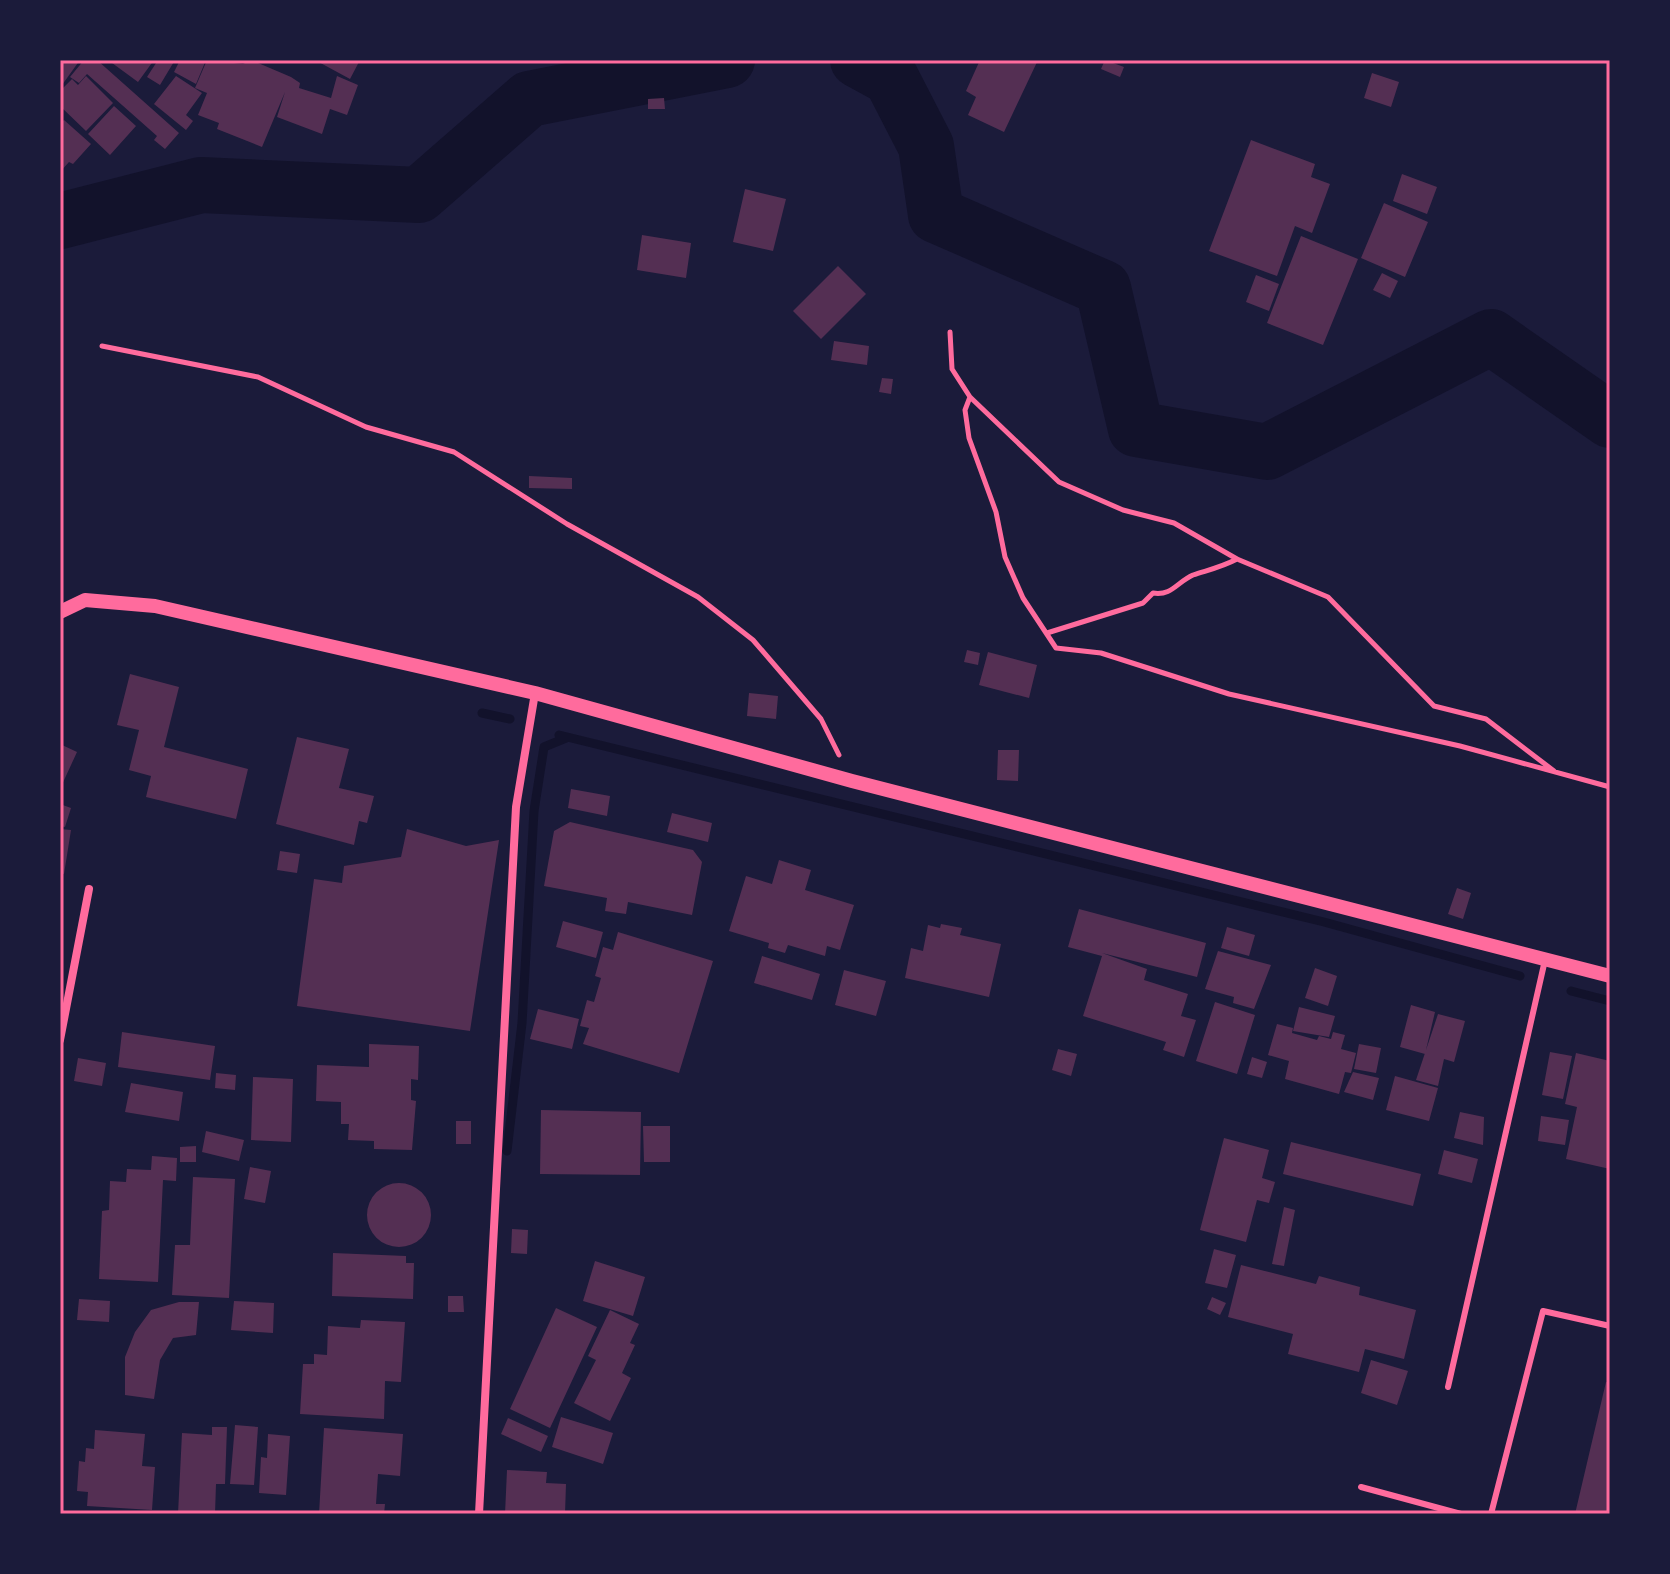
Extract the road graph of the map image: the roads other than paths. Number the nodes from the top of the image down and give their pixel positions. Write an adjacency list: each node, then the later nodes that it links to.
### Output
1 (60, 612): 2 (street)
2 (535, 693): 4 (street); 10 (street)
3 (89, 889): 6 (street)
4 (1545, 960): 5 (street); 8 (lane)
5 (1610, 976)
6 (60, 1040)
7 (1610, 1326): 12 (lane)
8 (1448, 1387)
9 (1361, 1487): 11 (lane)
10 (479, 1514)
11 (1461, 1514)
12 (1491, 1514)

